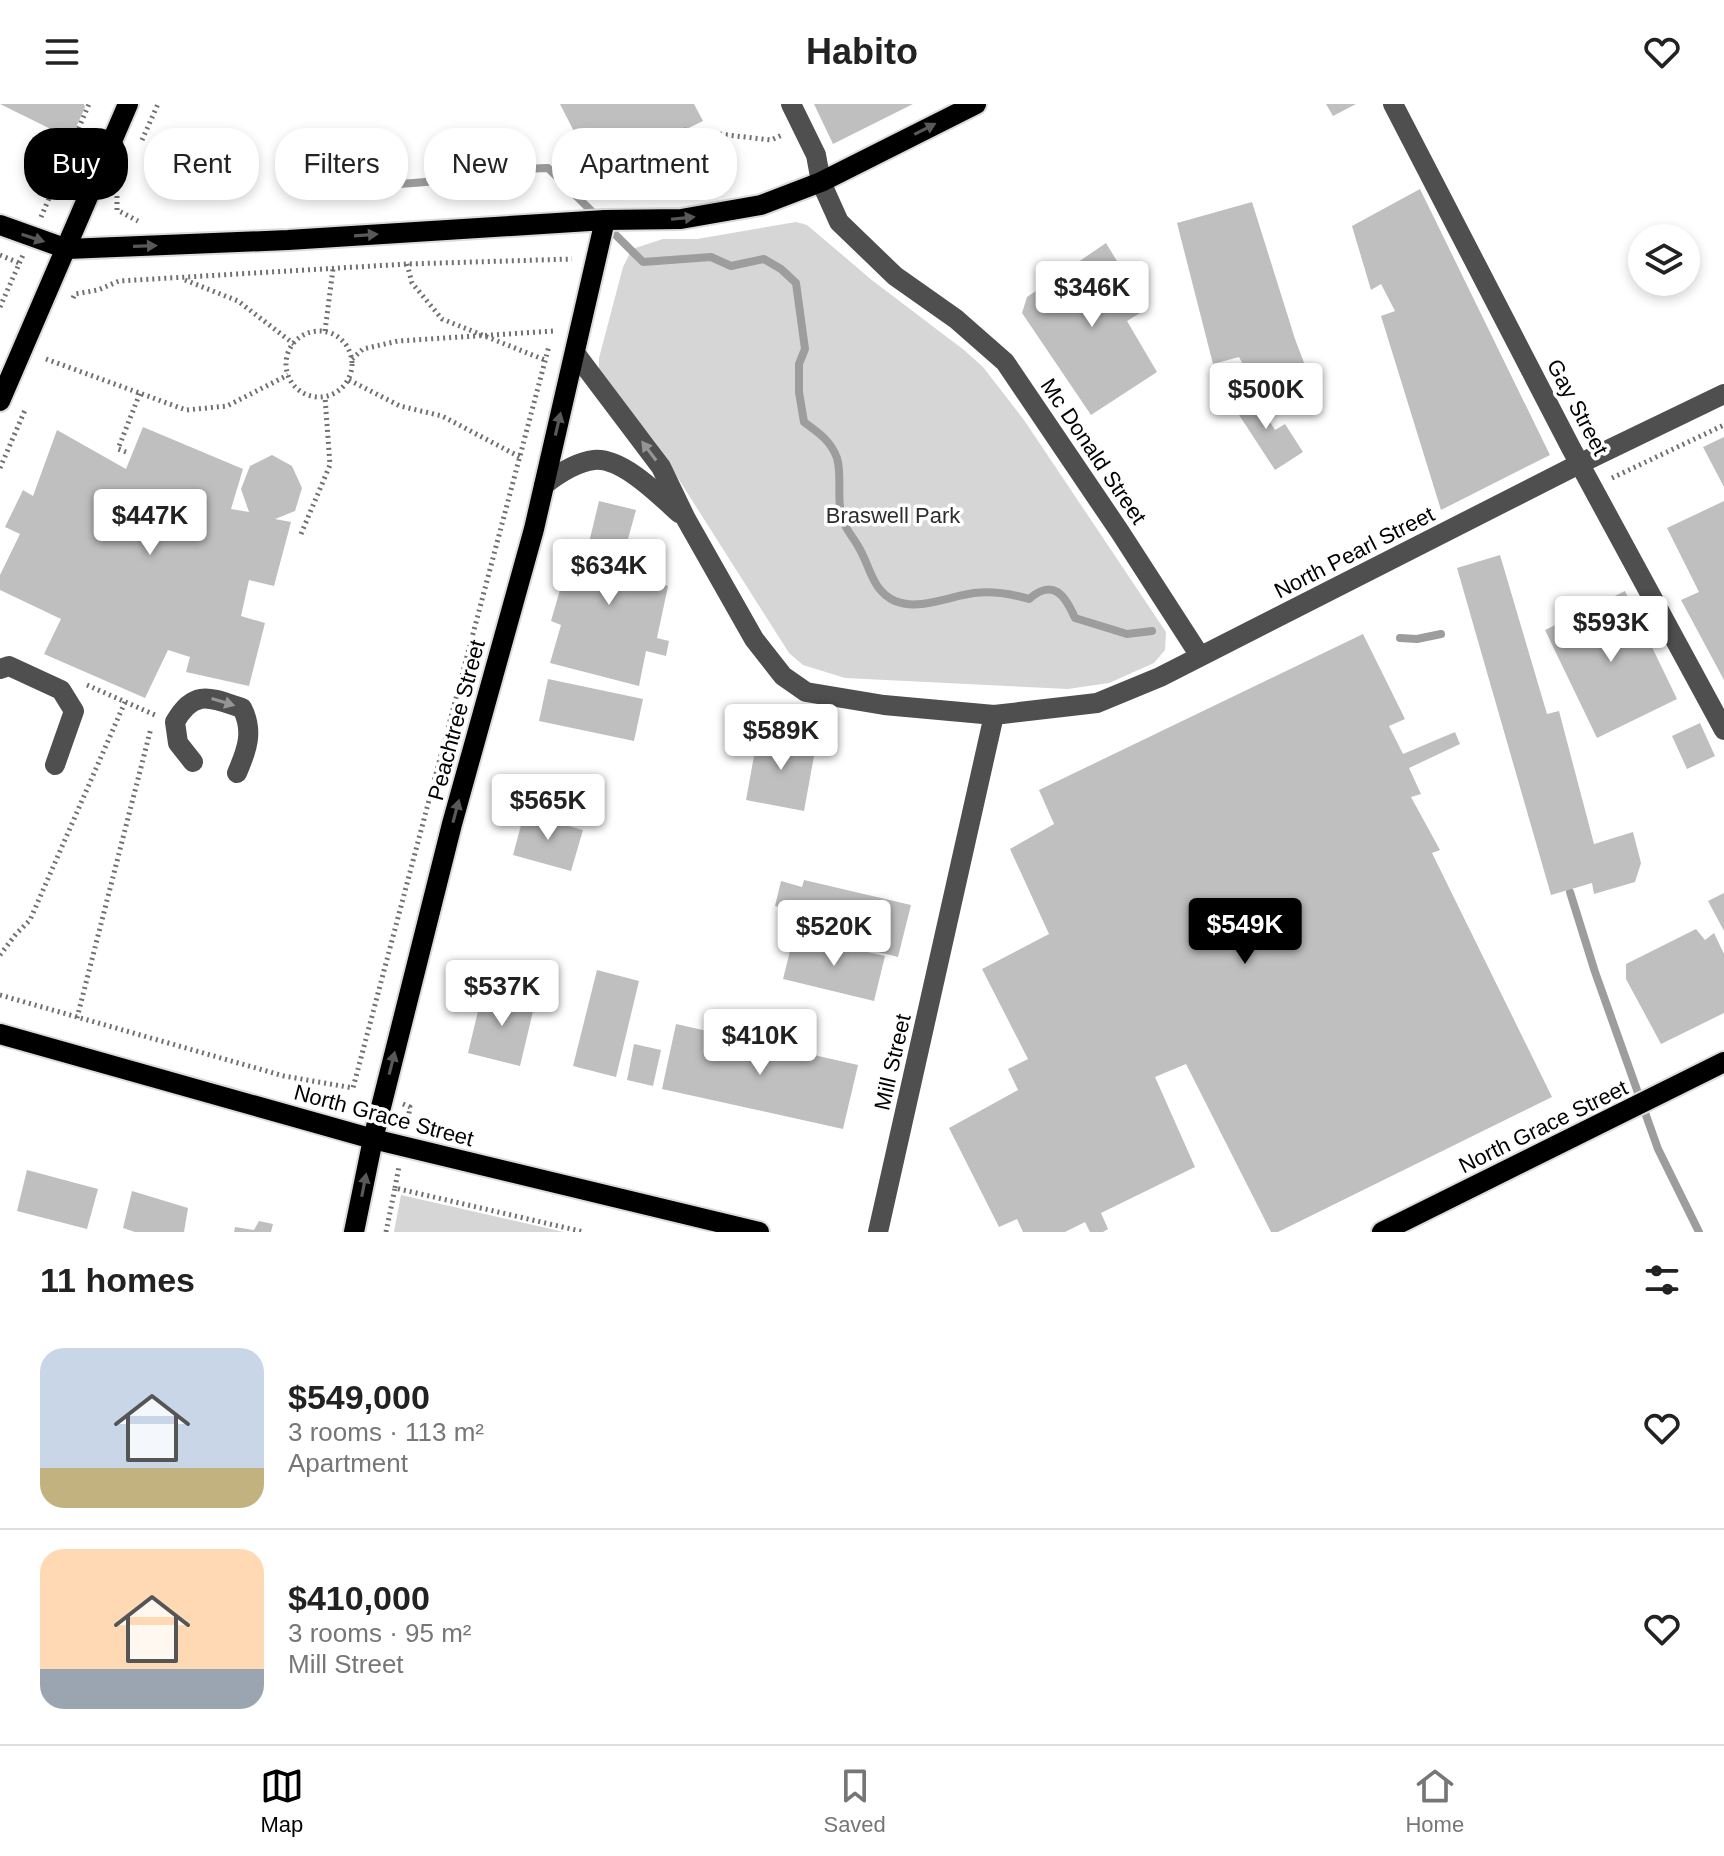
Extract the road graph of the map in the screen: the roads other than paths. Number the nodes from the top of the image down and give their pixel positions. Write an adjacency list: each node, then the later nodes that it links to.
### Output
1 (128, 104): 8 (main road)
2 (791, 104): 5 (street, Mc Donald Street)
3 (976, 104): 5 (main road, one-way to 3)
4 (1393, 104): 12 (street, Gay Street)
5 (821, 182): 6 (main road, one-way to 5); 15 (street, Mc Donald Street)
6 (605, 220): 8 (main road, one-way to 6); 9 (main road, Peachtree Street)
7 (0, 225): 8 (main road, one-way to 8)
8 (67, 249): 11 (main road)
9 (575, 353): 13 (main road, Peachtree Street, one-way to 9); 14 (street, one-way to 9)
10 (1724, 394): 12 (street, North Pearl Street)
11 (0, 401)
12 (1581, 463): 15 (street, North Pearl Street); 18 (street, Gay Street)
13 (544, 485): 14 (street); 24 (main road, Peachtree Street, one-way to 13)
14 (686, 519): 17 (street, North Pearl Street)
15 (1200, 656): 17 (street, North Pearl Street)
16 (0, 669): 20 (street)
17 (994, 715): 27 (street, Mill Street)
18 (1724, 730)
19 (193, 762): 21 (street, one-way to 21)
20 (55, 765)
21 (237, 773)
22 (0, 1034): 24 (main road, North Grace Street)
23 (1724, 1062): 28 (main road, North Grace Street)
24 (373, 1139): 25 (main road, Peachtree Street, one-way to 24); 26 (main road, North Grace Street)
25 (354, 1232)
26 (759, 1232)
27 (878, 1232)
28 (1382, 1232)

